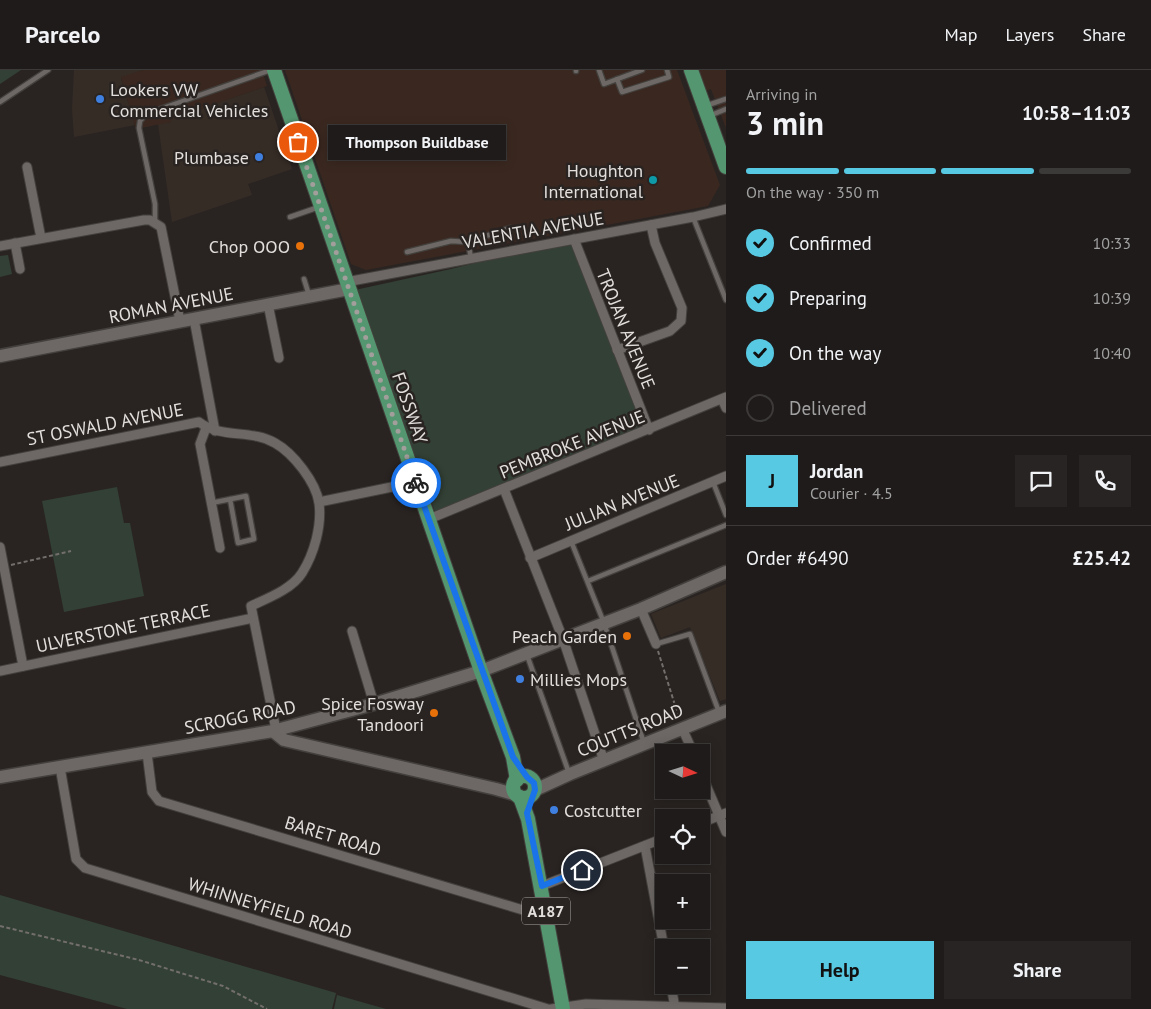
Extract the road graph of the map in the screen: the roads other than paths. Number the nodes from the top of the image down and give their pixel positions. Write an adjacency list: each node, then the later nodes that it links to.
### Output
1 (48, 70): 9 (lane)
2 (272, 70): 14 (main road, FOSSWAY / A187); 18 (lane)
3 (599, 70): 7 (lane)
4 (642, 70): 7 (lane)
5 (667, 70): 7 (lane)
6 (691, 70): 11 (main road)
7 (617, 79)
8 (726, 99): 11 (lane)
9 (0, 102)
10 (726, 109): 11 (lane)
11 (706, 111): 13 (main road)
12 (27, 167): 21 (street)
13 (726, 167)
14 (320, 207): 16 (lane); 30 (main road, FOSSWAY / A187)
15 (726, 209): 17 (street, VALENTIA AVENUE)
16 (290, 217)
17 (693, 217): 19 (street, VALENTIA AVENUE); 32 (lane)
18 (156, 222): 21 (street); 35 (street)
19 (650, 225): 22 (street, VALENTIA AVENUE); 36 (street)
20 (510, 228): 23 (lane)
21 (41, 238): 24 (street)
22 (574, 239): 27 (street, VALENTIA AVENUE); 36 (street, TROJAN AVENUE)
23 (468, 242): 26 (lane); 27 (lane)
24 (15, 243): 25 (street); 28 (street)
25 (0, 246)
26 (407, 252)
27 (471, 258): 30 (street, VALENTIA AVENUE)
28 (20, 270)
29 (304, 279): 31 (lane)
30 (348, 285): 31 (street, ROMAN AVENUE); 45 (main road, FOSSWAY / A187)
31 (309, 296): 33 (street, ROMAN AVENUE)
32 (726, 300)
33 (268, 304): 34 (street, ROMAN AVENUE); 38 (street)
34 (194, 319): 35 (street, ROMAN AVENUE); 41 (street)
35 (180, 321): 37 (street, ROMAN AVENUE)
36 (617, 350): 42 (street, TROJAN AVENUE)
37 (0, 356)
38 (279, 358)
39 (724, 398): 40 (street); 42 (street, PEMBROKE AVENUE)
40 (726, 408)
41 (211, 429): 43 (street, ST OSWALD AVENUE); 49 (street); 50 (street)
42 (649, 430): 47 (street, PEMBROKE AVENUE)
43 (0, 462)
44 (726, 476): 46 (street, JULIAN AVENUE)
45 (416, 482): 49 (street); 52 (main road, FOSSWAY / A187)
46 (713, 482): 51 (lane); 54 (street, JULIAN AVENUE)
47 (504, 489): 52 (street, PEMBROKE AVENUE); 57 (street)
48 (230, 499): 48 (lane); 50 (lane)
49 (319, 502): 62 (street)
50 (211, 503): 56 (street)
51 (726, 515)
52 (429, 519): 70 (main road, FOSSWAY / A187)
53 (726, 525): 60 (lane)
54 (571, 540): 57 (street, JULIAN AVENUE); 60 (lane)
55 (0, 547): 58 (street)
56 (220, 548)
57 (530, 558): 65 (street)
58 (2, 566): 68 (street)
59 (726, 572): 61 (street, SCROGG ROAD)
60 (588, 581): 63 (lane)
61 (642, 609): 63 (street, SCROGG ROAD); 66 (street)
62 (253, 618): 68 (street, ULVERSTONE TERRACE); 74 (street)
63 (604, 623): 65 (street, SCROGG ROAD); 76 (lane)
64 (352, 631): 71 (street)
65 (563, 639): 67 (street, SCROGG ROAD); 78 (street)
66 (656, 644): 72 (lane)
67 (527, 654): 70 (street, SCROGG ROAD); 80 (lane)
68 (23, 666): 69 (street, ULVERSTONE TERRACE)
69 (0, 671)
70 (481, 671): 71 (street, SCROGG ROAD); 82 (main road, FOSSWAY / A187)
71 (374, 704): 74 (street, SCROGG ROAD)
72 (723, 712): 73 (street, COUTTS ROAD)
73 (682, 728): 75 (street); 76 (street, COUTTS ROAD)
74 (275, 730): 77 (street, SCROGG ROAD); 82 (street)
75 (689, 744)
76 (644, 745): 78 (street, COUTTS ROAD)
77 (147, 753): 79 (street, SCROGG ROAD); 90 (street, BARET ROAD)
78 (604, 761): 80 (street, COUTTS ROAD)
79 (60, 767): 81 (street, SCROGG ROAD); 95 (street, WHINNEYFIELD ROAD)
80 (570, 774): 82 (street, COUTTS ROAD)
81 (0, 777)
82 (524, 787): 89 (main road, FOSSWAY / A187)
83 (710, 791): 84 (street)
84 (722, 815): 85 (street); 86 (street)
85 (710, 820)
86 (726, 832)
87 (655, 842): 88 (street)
88 (645, 846): 89 (street); 91 (street)
89 (542, 886): 90 (main road, FOSSWAY / A187)
90 (546, 909): 95 (main road, FOSSWAY / A187)
91 (662, 939)
92 (673, 994): 93 (street)
93 (675, 1008): 94 (street, WHINNEYFIELD ROAD); 95 (street, WHINNEYFIELD ROAD)
94 (726, 1008)
95 (556, 1009)

